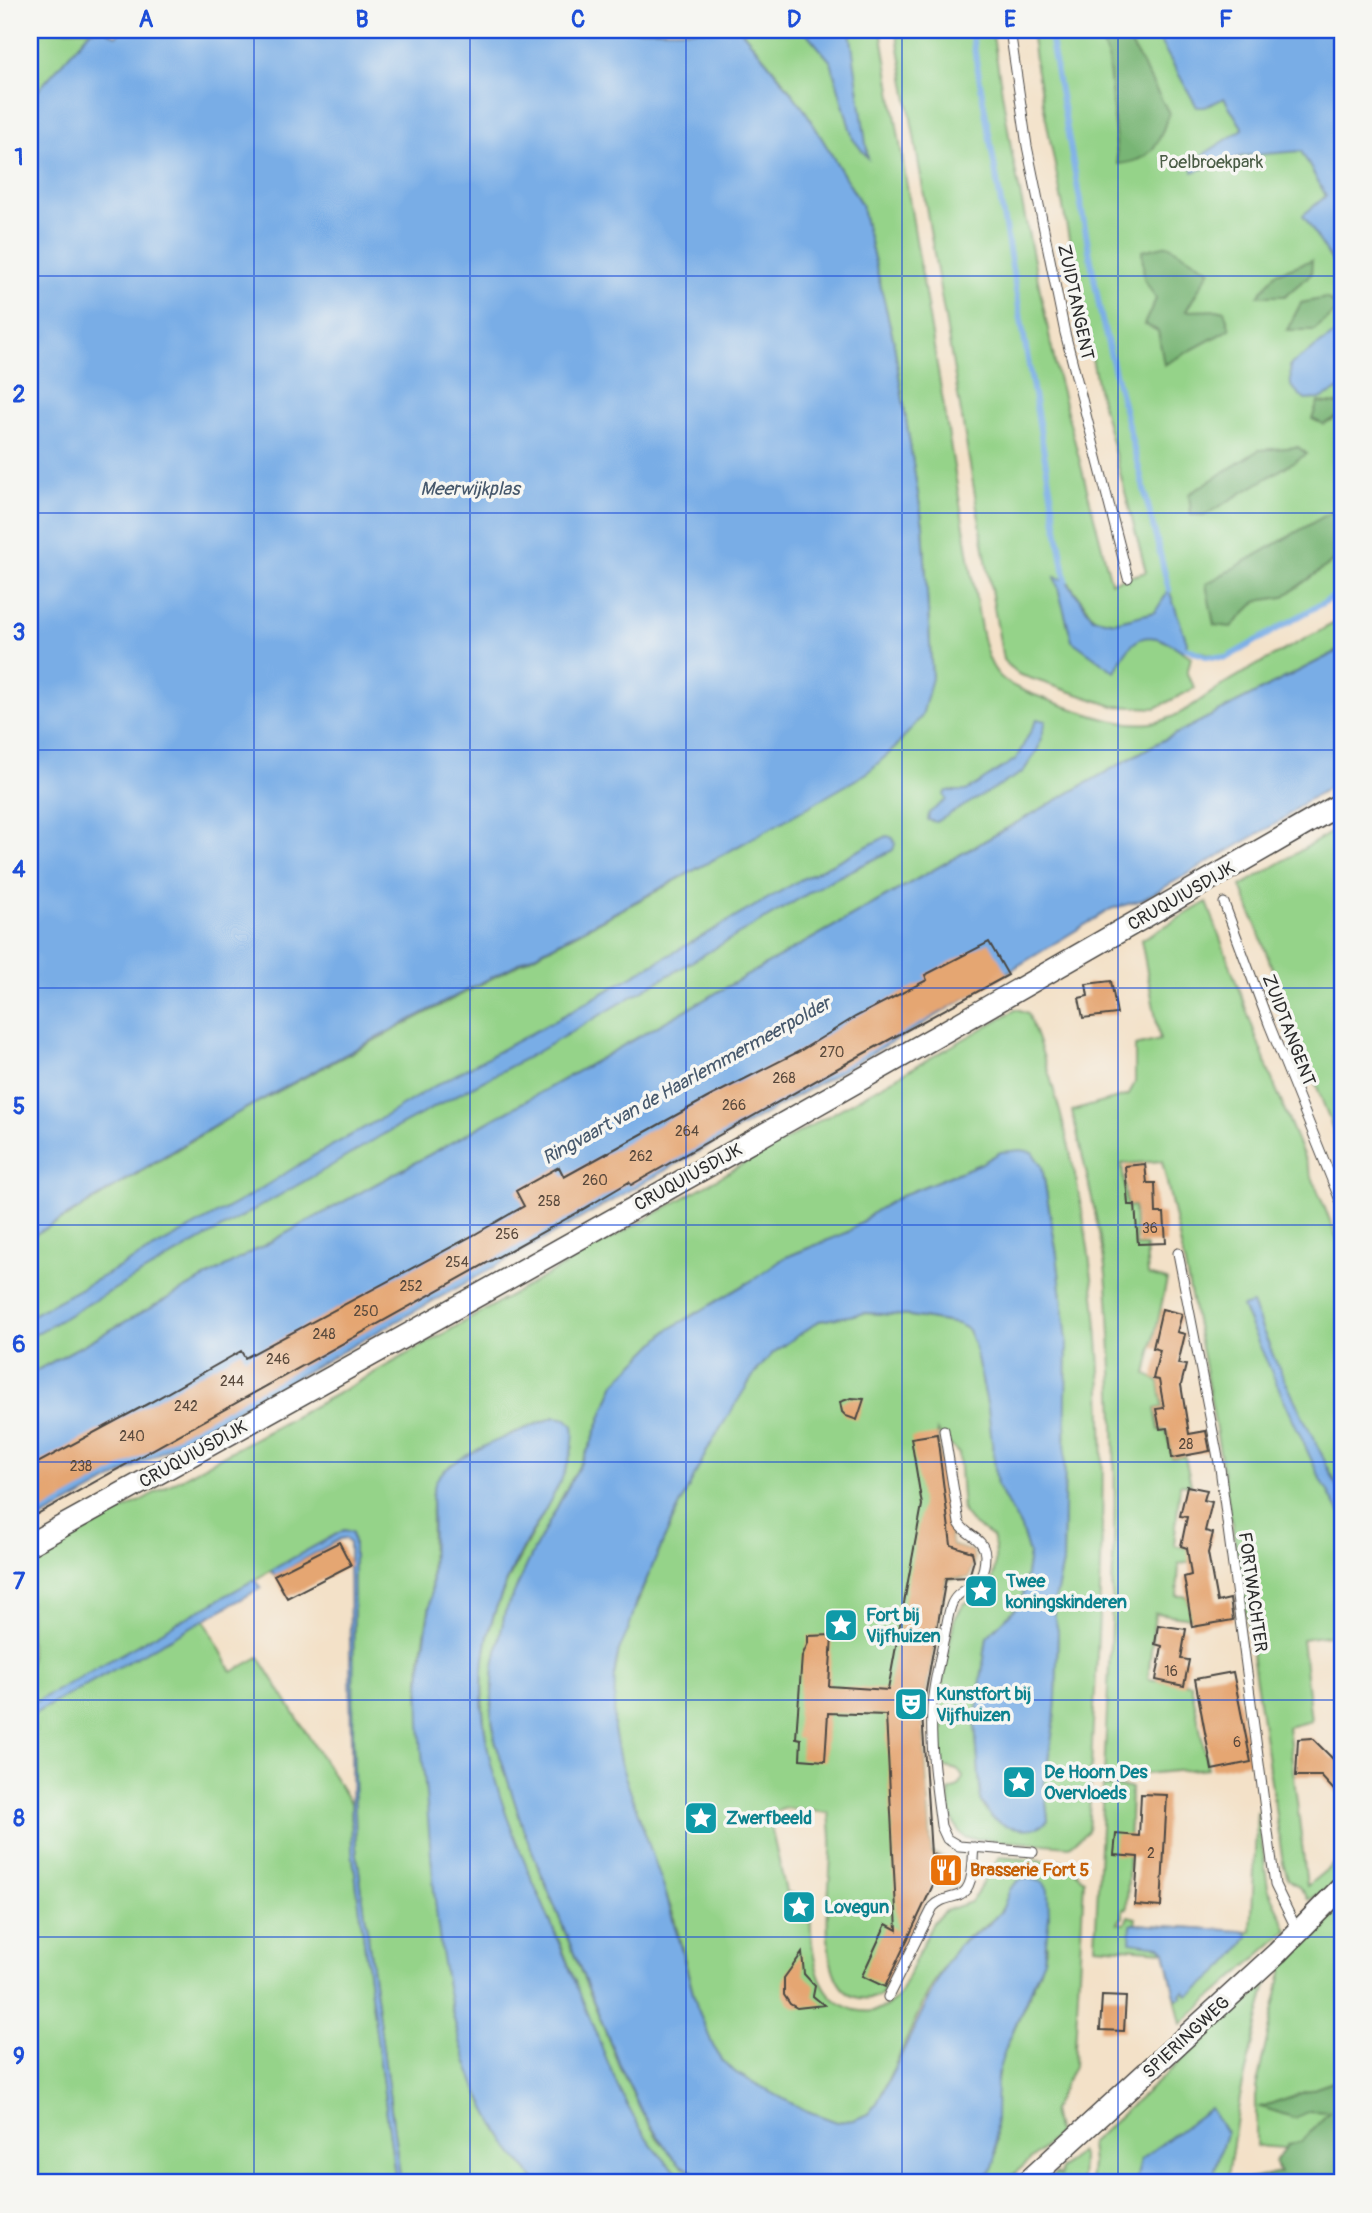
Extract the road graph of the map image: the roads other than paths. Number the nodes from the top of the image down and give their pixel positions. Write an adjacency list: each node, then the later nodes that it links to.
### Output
1 (1010, 30): 2 (lane, ZUIDTANGENT)
2 (1128, 578)
3 (1342, 803): 8 (street, CRUQUIUSDIJK)
4 (1224, 903): 5 (lane, ZUIDTANGENT)
5 (1342, 1205)
6 (1178, 1253): 12 (lane, FORTWACHTER)
7 (944, 1430): 9 (lane)
8 (30, 1544)
9 (974, 1847): 10 (lane); 13 (lane)
10 (1032, 1852)
11 (1342, 1886): 12 (street, SPIERINGWEG)
12 (1298, 1932): 14 (street, SPIERINGWEG)
13 (888, 1997)
14 (1026, 2183)

